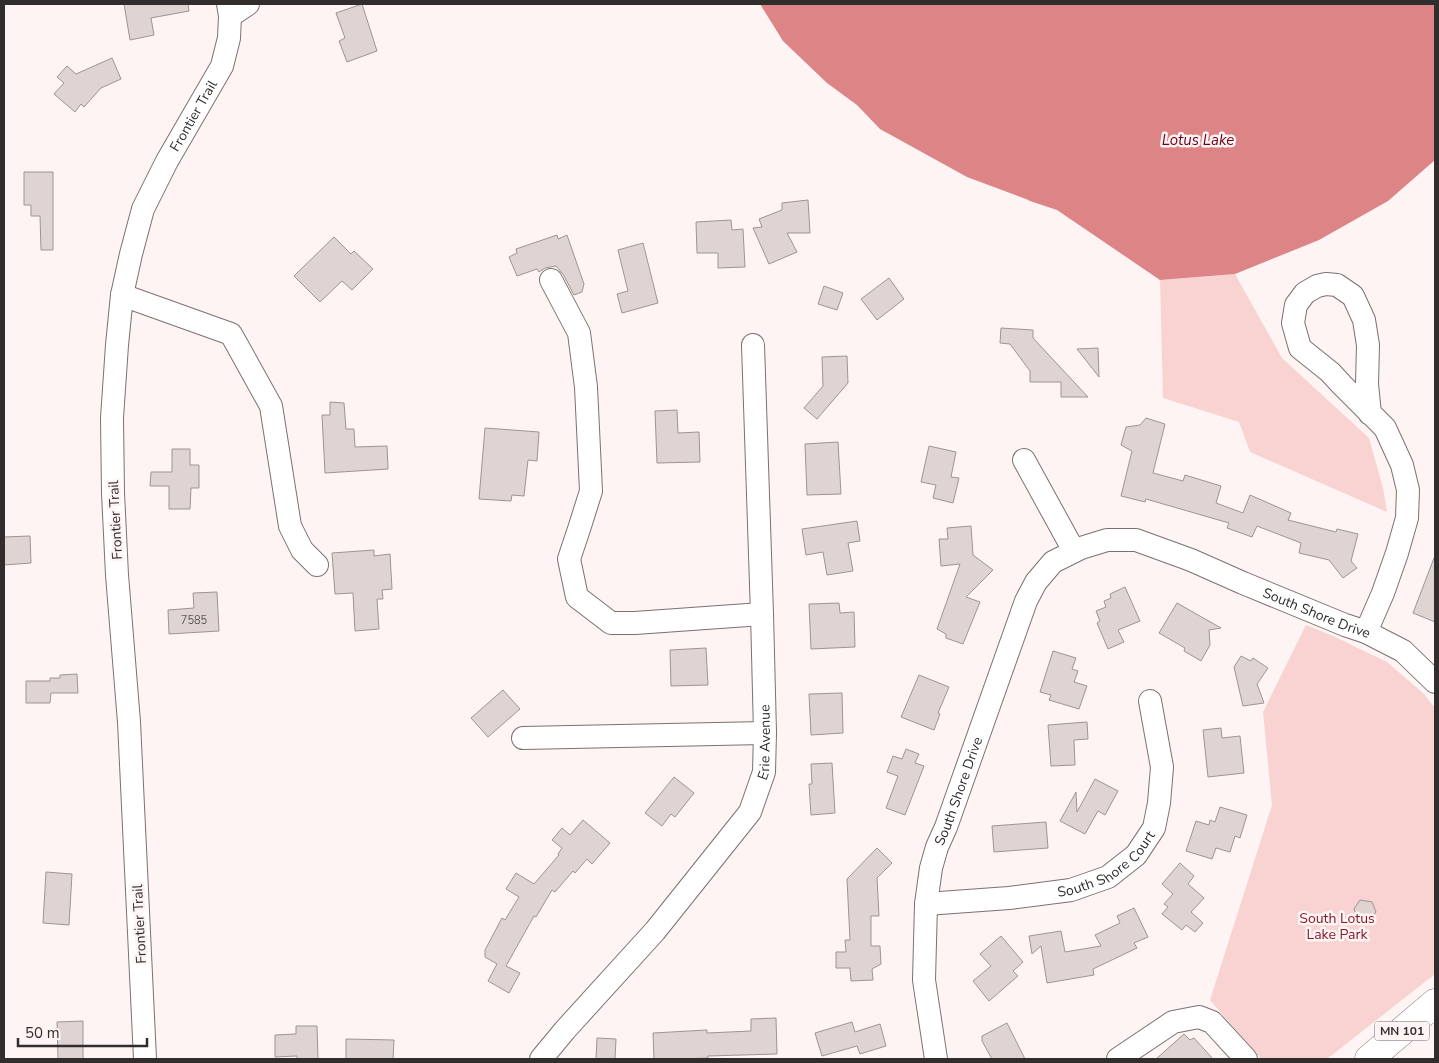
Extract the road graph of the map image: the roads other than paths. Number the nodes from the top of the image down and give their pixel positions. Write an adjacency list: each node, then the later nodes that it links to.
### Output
1 (235, 8): 3 (street, Frontier Trail)
2 (551, 280): 9 (street)
3 (122, 295): 8 (street); 17 (street, Frontier Trail)
4 (753, 345): 9 (street, Erie Avenue)
5 (1370, 414): 5 (street); 10 (street)
6 (1024, 460): 7 (street)
7 (1074, 551): 10 (street, South Shore Drive); 15 (street, South Shore Drive)
8 (317, 565)
9 (762, 614): 13 (street, Erie Avenue)
10 (1366, 632): 11 (street, South Shore Drive)
11 (1435, 682)
12 (1150, 701): 15 (street, South Shore Court)
13 (765, 734): 14 (street); 18 (street, Erie Avenue)
14 (523, 738)
15 (926, 904): 19 (street, South Shore Drive)
16 (1435, 1003): 22 (main road, MN 101)
17 (145, 1059)
18 (541, 1059)
19 (936, 1059)
20 (1118, 1059): 21 (street)
21 (1246, 1059)
22 (1369, 1059)

